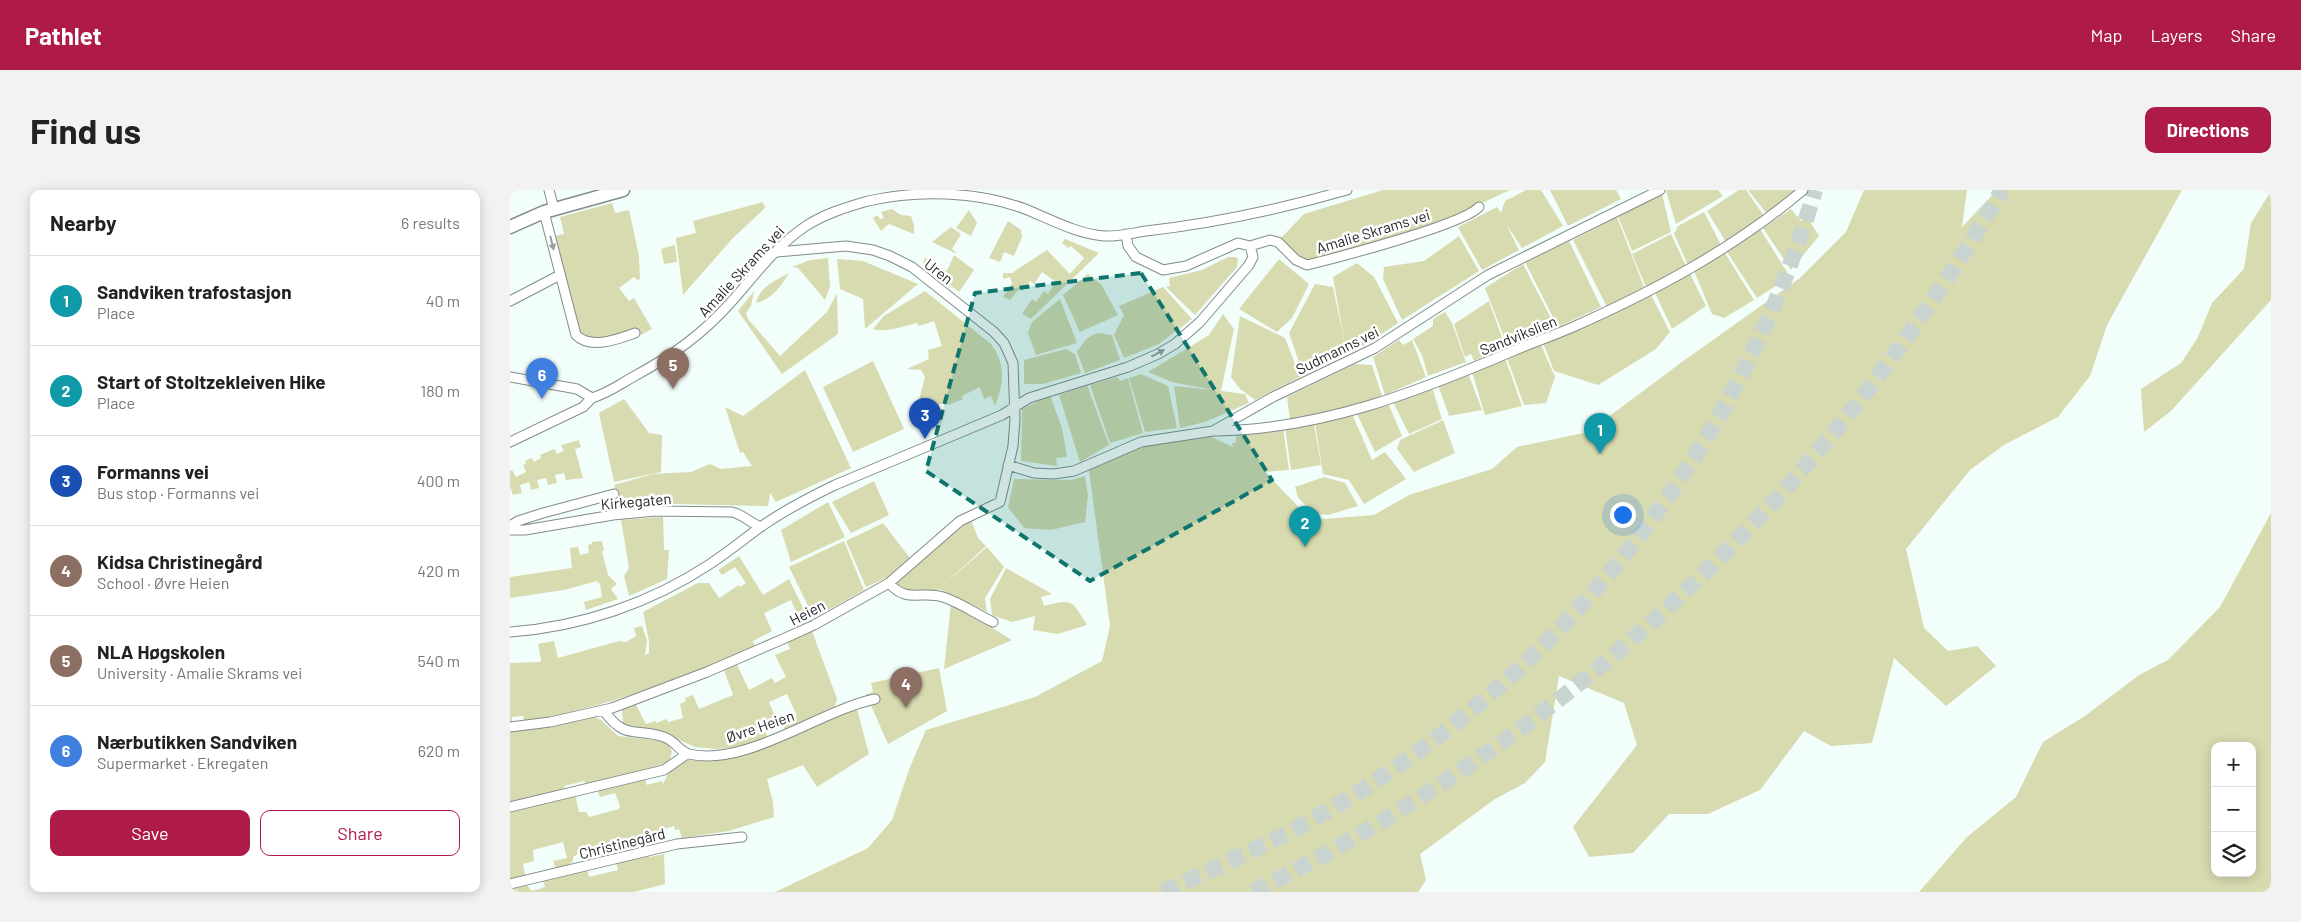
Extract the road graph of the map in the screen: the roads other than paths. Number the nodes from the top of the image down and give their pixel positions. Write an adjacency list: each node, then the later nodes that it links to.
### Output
1 (549, 190): 7 (street)
2 (623, 190): 7 (main road)
3 (1347, 190): 9 (street, Amalie Skrams vei)
4 (1660, 190): 18 (street, Sudmanns vei)
5 (1803, 190): 18 (street, Sandvikslien)
6 (1479, 208): 10 (street, Amalie Skrams vei)
7 (549, 210): 8 (main road); 12 (street, one-way to 12)
8 (510, 227)
9 (1126, 234): 10 (street, Amalie Skrams vei); 11 (street, Amalie Skrams vei)
10 (1250, 246): 17 (street, one-way to 10)
11 (777, 252): 16 (street, Amalie Skrams vei); 17 (street, Uren)
12 (560, 275): 13 (street); 14 (street)
13 (510, 301)
14 (635, 333)
15 (510, 377): 16 (street)
16 (592, 398): 19 (street, Amalie Skrams vei)
17 (1014, 407): 20 (street, Heien); 23 (street)
18 (1214, 431): 20 (street, Sudmanns vei)
19 (510, 442)
20 (1008, 465): 25 (street, Heien)
21 (614, 494): 22 (street, Kirkegaten)
22 (510, 526)
23 (762, 527): 24 (street, Kirkegaten); 27 (street)
24 (510, 530)
25 (888, 583): 26 (street); 29 (street, Heien)
26 (993, 622)
27 (510, 632)
28 (875, 699): 31 (street, Øvre Heien)
29 (604, 711): 30 (street, Heien); 31 (street)
30 (510, 727)
31 (687, 754): 32 (street)
32 (510, 807)
33 (742, 837): 34 (street, Christinegård)
34 (510, 884)

